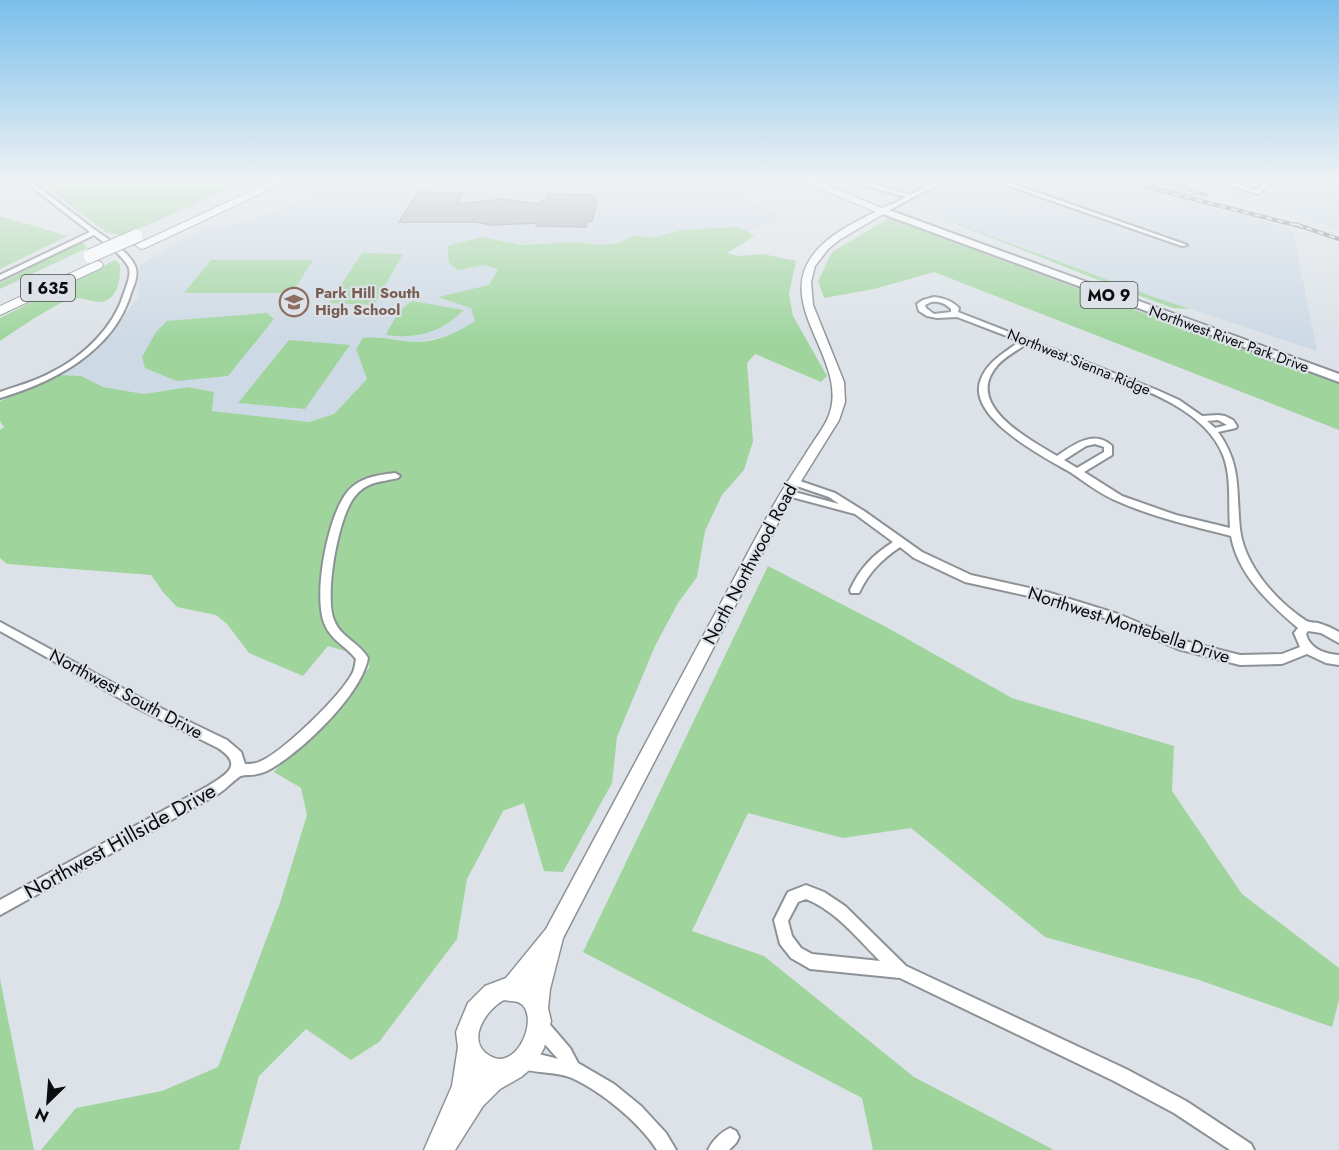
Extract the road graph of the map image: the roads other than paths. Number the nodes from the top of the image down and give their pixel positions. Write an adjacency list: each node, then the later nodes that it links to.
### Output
1 (94, 233): 12 (street)
2 (96, 233): 19 (street)
3 (154, 233): 9 (highway, I 635)
4 (157, 233): 9 (highway, I 635)
5 (845, 233): 25 (street, North Northwood Road)
6 (953, 233): 18 (main road, Northwest River Park Drive / MO 9)
7 (955, 233): 17 (main road, Northwest River Park Drive / MO 9)
8 (1148, 233): 10 (street)
9 (139, 240): 11 (highway, I 635)
10 (1184, 245)
11 (93, 261): 13 (highway, I 635); 14 (highway, I 635)
12 (0, 279)
13 (0, 297)
14 (0, 311)
15 (954, 314): 16 (street, Northwest Sienna Ridge)
16 (1025, 340): 20 (street, Northwest Sienna Ridge); 22 (street)
17 (1339, 368)
18 (1339, 378)
19 (0, 395)
20 (1199, 419): 21 (street, Northwest Sienna Ridge); 21 (street)
21 (1212, 431): 26 (street, Northwest Sienna Ridge)
22 (1059, 459): 23 (street); 23 (street)
23 (1077, 472): 26 (street)
24 (394, 476): 34 (street)
25 (790, 488): 27 (street, Northwest Montebella Drive); 36 (street, North Northwood Road)
26 (1235, 533): 30 (street, Northwest Sienna Ridge)
27 (901, 542): 28 (street); 32 (street, Northwest Montebella Drive)
28 (855, 590)
29 (0, 627): 34 (street, Northwest South Drive)
30 (1305, 627): 31 (street); 32 (street)
31 (1339, 638)
32 (1308, 649): 33 (street)
33 (1339, 660)
34 (236, 770): 35 (street, Northwest Hillside Drive)
35 (0, 908)
36 (553, 936): 38 (street, North Northwood Road); 39 (street, North Northwood Road)
37 (901, 971): 37 (street); 47 (street)
38 (511, 989): 39 (street); 40 (street)
39 (538, 1017): 41 (street); 42 (street)
40 (469, 1047): 41 (street); 44 (street)
41 (515, 1066): 42 (street); 44 (street)
42 (572, 1068): 45 (street)
43 (730, 1137): 46 (street)
44 (437, 1150)
45 (667, 1150)
46 (717, 1150)
47 (1245, 1150)

